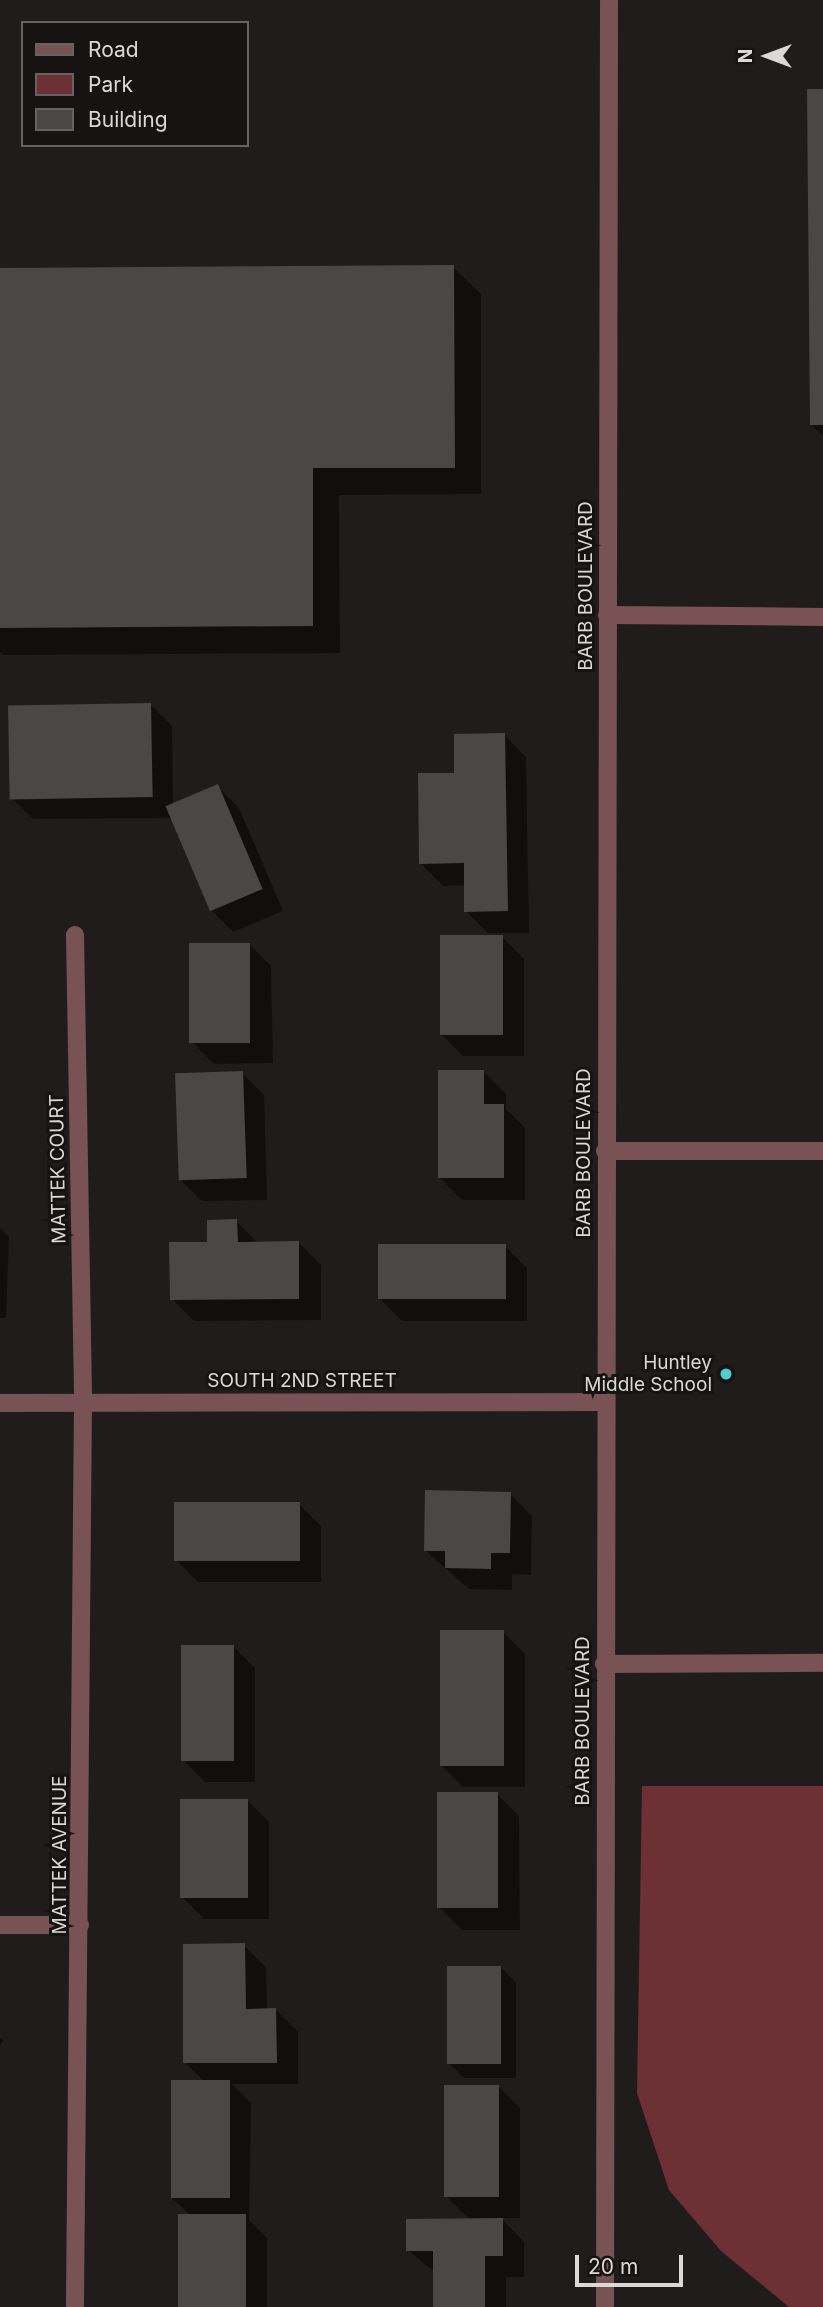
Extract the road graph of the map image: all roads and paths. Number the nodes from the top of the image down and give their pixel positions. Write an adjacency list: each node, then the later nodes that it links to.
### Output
1 (609, 0): 2 (street, BARB BOULEVARD)
2 (607, 615): 3 (street); 5 (street, BARB BOULEVARD)
3 (823, 617)
4 (75, 935): 9 (street, MATTEK COURT)
5 (605, 1151): 6 (street); 7 (street, BARB BOULEVARD)
6 (823, 1151)
7 (604, 1402): 9 (street, SOUTH 2ND STREET); 11 (street, BARB BOULEVARD)
8 (0, 1403): 9 (street, SOUTH 2ND STREET)
9 (83, 1403): 13 (street, MATTEK AVENUE)
10 (823, 1663): 11 (street)
11 (604, 1664): 15 (street, BARB BOULEVARD)
12 (0, 1925): 13 (street)
13 (80, 1925): 14 (street, MATTEK AVENUE)
14 (75, 2307)
15 (605, 2307)

